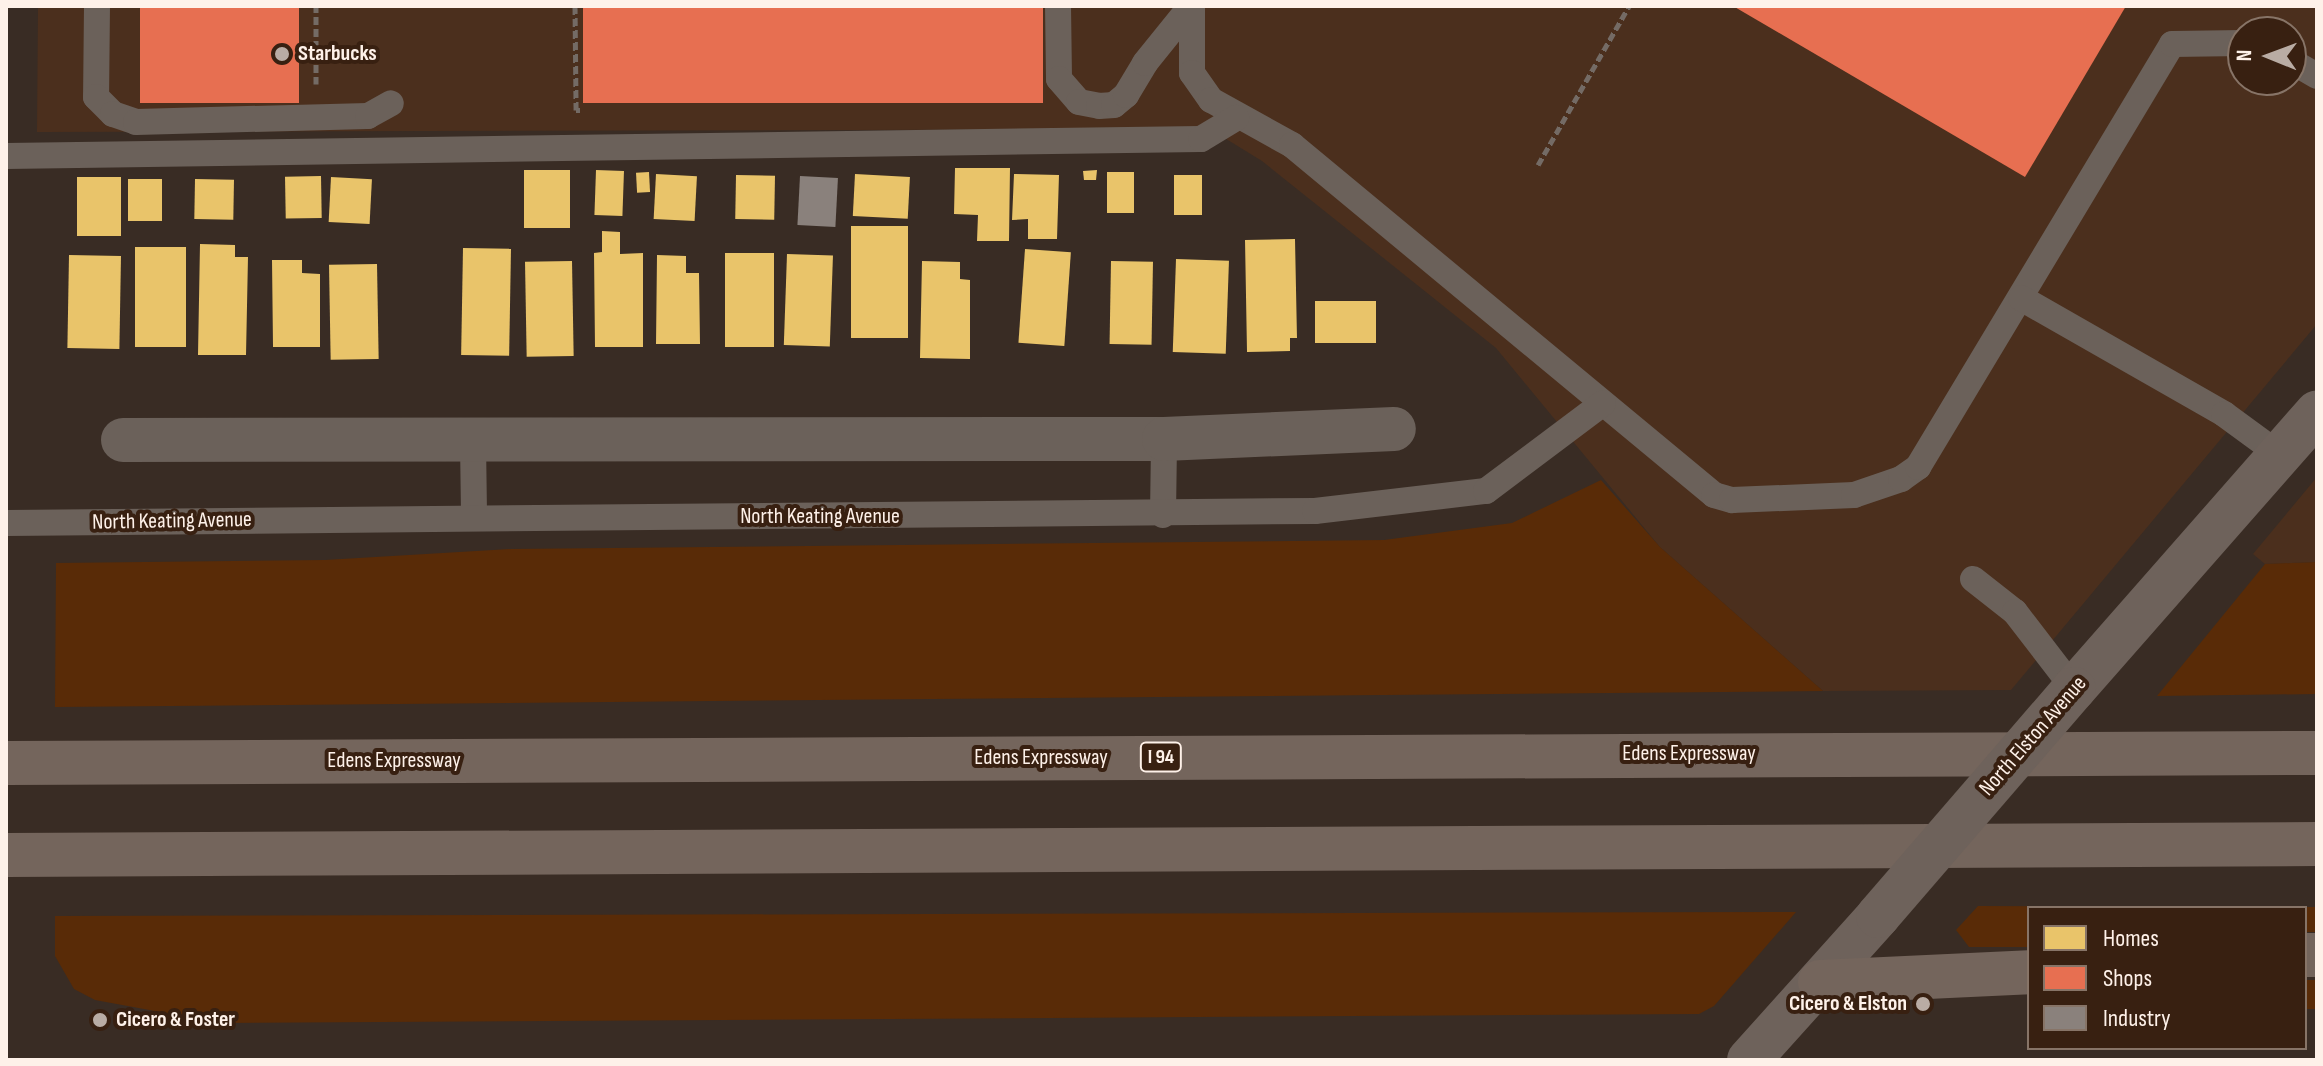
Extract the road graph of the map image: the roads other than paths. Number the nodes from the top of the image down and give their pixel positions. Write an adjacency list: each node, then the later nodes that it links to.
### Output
1 (97, 6): 5 (lane)
2 (1058, 6): 3 (lane)
3 (1192, 6): 6 (lane)
4 (2227, 43): 8 (lane)
5 (391, 103)
6 (1236, 118): 7 (lane); 9 (lane)
7 (6, 156)
8 (2021, 298): 9 (lane); 15 (lane)
9 (1603, 403): 16 (lane, North Keating Avenue)
10 (2317, 412): 15 (main road, North Elston Avenue)
11 (1394, 429): 12 (street)
12 (1164, 439): 14 (street); 16 (lane)
13 (123, 440): 14 (street)
14 (473, 442): 17 (lane)
15 (2280, 455): 20 (main road, North Elston Avenue)
16 (1163, 515): 17 (lane, North Keating Avenue)
17 (474, 518): 18 (lane, North Keating Avenue)
18 (6, 523)
19 (1973, 579): 20 (lane)
20 (2074, 689): 26 (main road, North Elston Avenue, bridge)
21 (2317, 753): 22 (highway, Edens Expressway / I 94)
22 (6, 763)
23 (2317, 844): 24 (highway)
24 (6, 855)
25 (2027, 972): 26 (highway)
26 (1820, 982): 27 (main road, North Elston Avenue)
27 (1749, 1060)

